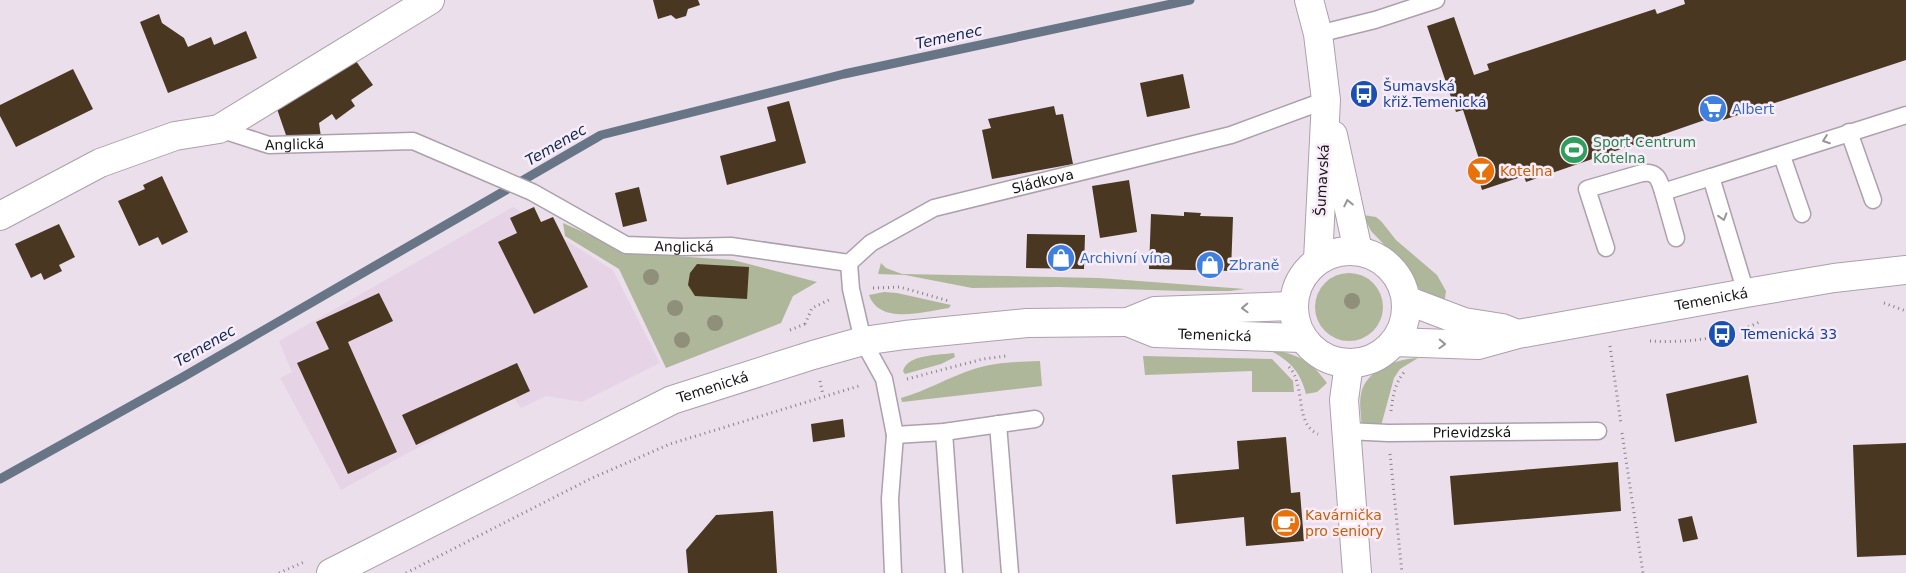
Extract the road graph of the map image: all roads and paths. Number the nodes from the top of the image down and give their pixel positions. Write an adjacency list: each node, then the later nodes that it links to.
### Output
1 (430, 0): 7 (street, Anglická)
2 (1308, 0): 4 (street, Šumavská)
3 (1436, 0): 4 (lane)
4 (1318, 34): 5 (street, Šumavská)
5 (1326, 100): 17 (street, Šumavská, one-way to 5); 18 (street, Šumavská); 19 (lane, Sládkova)
6 (1906, 115): 8 (lane)
7 (219, 129): 14 (street, Anglická); 19 (lane, Anglická)
8 (1849, 132): 9 (lane, one-way to 9); 12 (lane)
9 (1782, 156): 10 (lane); 13 (lane)
10 (1711, 177): 11 (lane); 22 (lane, one-way to 22)
11 (1663, 192): 15 (lane); 16 (lane)
12 (1873, 200)
13 (1802, 214)
14 (0, 216)
15 (1676, 238)
16 (1606, 248)
17 (1358, 251): 18 (street); 23 (street)
18 (1318, 260): 24 (street)
19 (849, 263): 21 (lane)
20 (1906, 270): 22 (street, Temenická)
21 (851, 289): 27 (path); 30 (lane)
22 (1746, 292): 25 (street, Temenická)
23 (1406, 300): 28 (street, Temenická); 31 (street)
24 (1293, 306): 26 (street, Temenická, one-way to 26); 29 (street)
25 (1606, 319): 28 (street, Temenická); 50 (path)
26 (1128, 322): 29 (street, Temenická); 30 (street, Temenická)
27 (805, 324)
28 (1518, 334): 31 (street, Temenická, one-way to 28)
29 (1302, 338): 33 (street)
30 (862, 341): 35 (lane); 43 (street, Temenická)
31 (1394, 342): 33 (street)
32 (1011, 356): 35 (path)
33 (1349, 363): 38 (street)
34 (1406, 370): 41 (path)
35 (884, 379): 42 (lane); 44 (path)
36 (1035, 419): 37 (lane)
37 (998, 424): 40 (lane); 47 (lane)
38 (1347, 431): 41 (lane, Prievidzská); 48 (street)
39 (1598, 431): 41 (lane, Prievidzská)
40 (944, 432): 42 (lane); 46 (lane)
41 (1388, 433): 49 (path)
42 (895, 435): 45 (lane)
43 (331, 573)
44 (406, 573)
45 (893, 573)
46 (954, 573)
47 (1010, 573)
48 (1357, 573)
49 (1402, 573)
50 (1643, 573)

